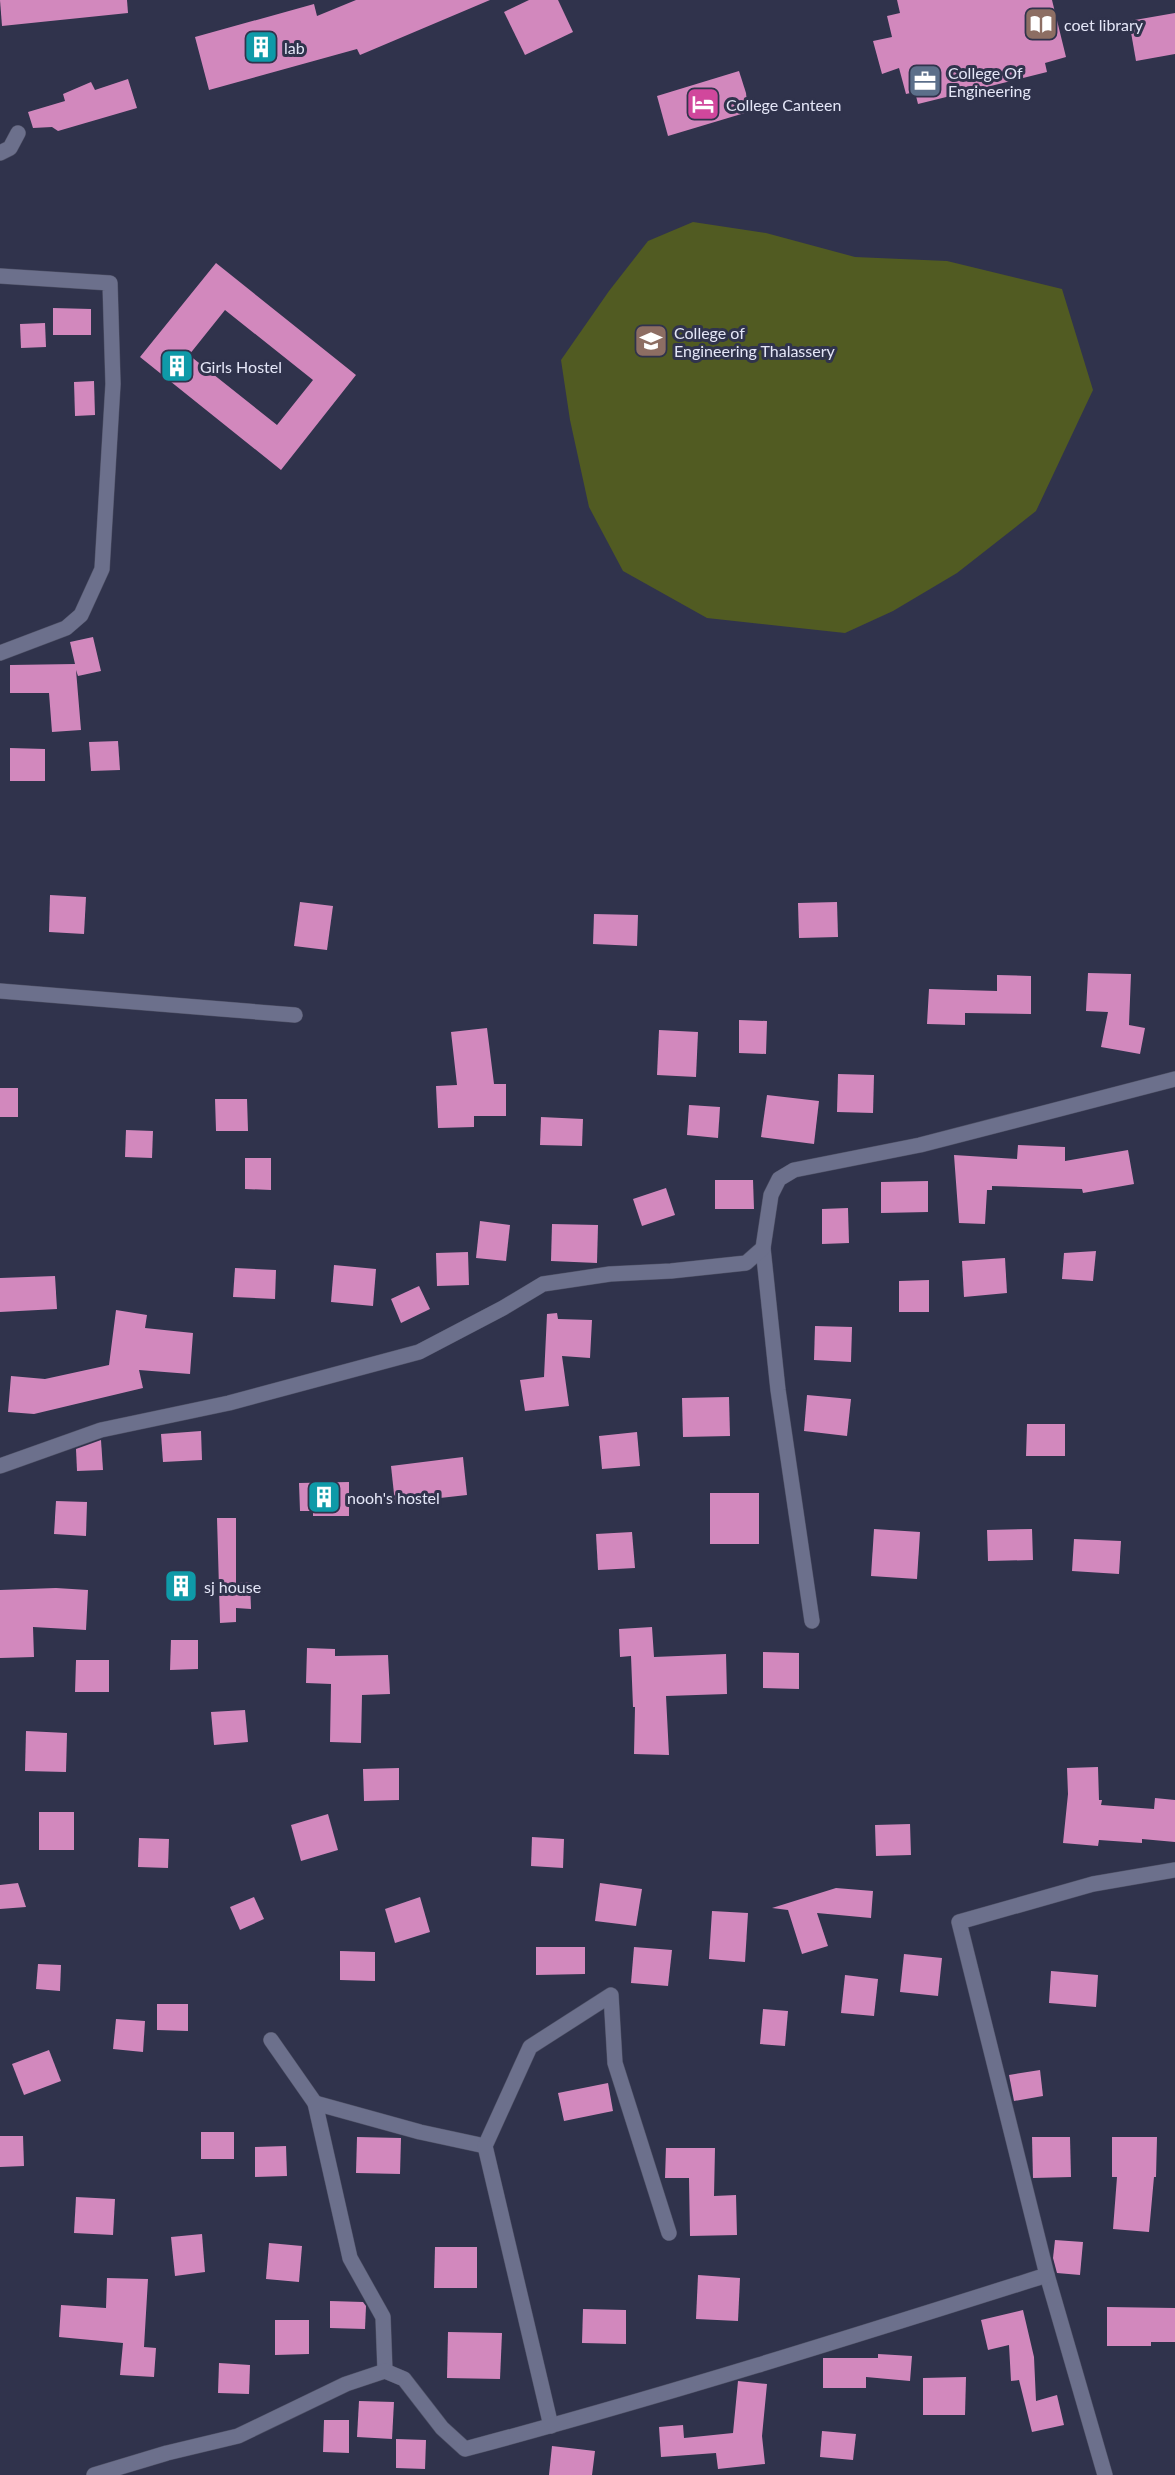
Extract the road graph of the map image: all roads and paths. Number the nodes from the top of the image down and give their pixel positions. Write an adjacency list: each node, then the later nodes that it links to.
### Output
1 (18, 133): 2 (street)
2 (0, 153)
3 (0, 276): 4 (street)
4 (0, 653)
5 (0, 991): 6 (street)
6 (295, 1015)
7 (1175, 1079): 8 (street)
8 (763, 1248): 9 (street); 10 (street)
9 (0, 1466)
10 (812, 1621)
11 (1175, 1870): 16 (street)
12 (271, 2040): 13 (street)
13 (315, 2103): 14 (street); 17 (street)
14 (484, 2146): 15 (street); 18 (street)
15 (669, 2233)
16 (1047, 2276): 18 (street); 20 (street)
17 (386, 2371): 18 (street); 19 (street)
18 (551, 2426)
19 (94, 2475)
20 (1105, 2475)

